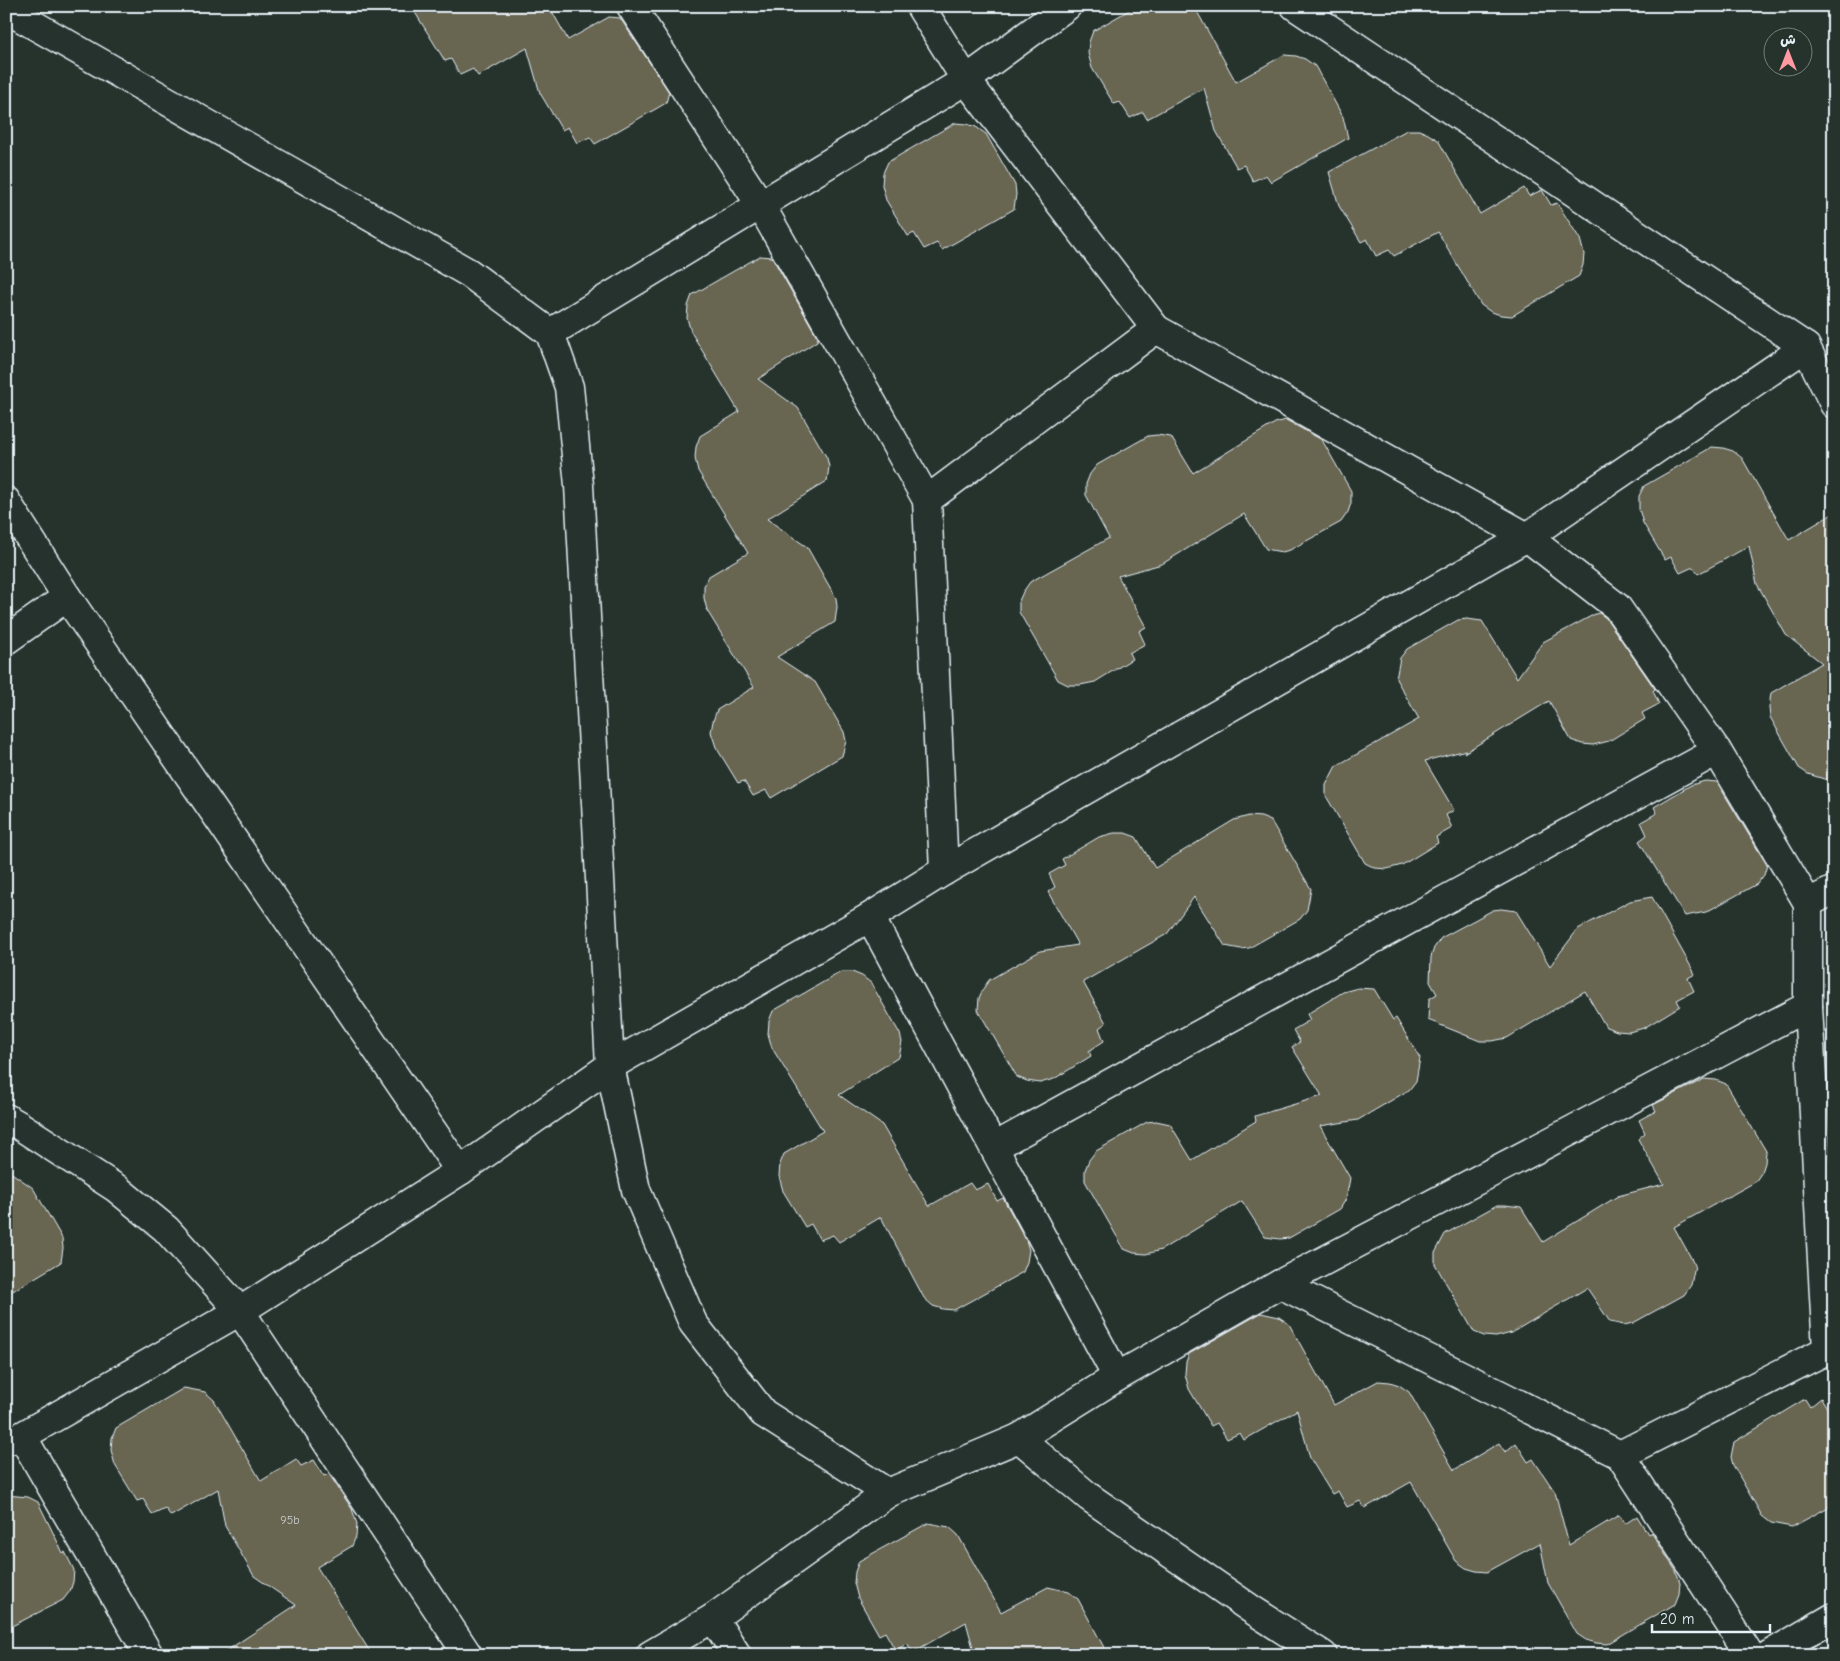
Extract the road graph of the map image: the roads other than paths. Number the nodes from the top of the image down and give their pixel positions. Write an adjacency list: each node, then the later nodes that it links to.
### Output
1 (631, 6): 7 (street)
2 (920, 6): 6 (street)
3 (1067, 6): 6 (street)
4 (1295, 6): 10 (street)
5 (6, 9): 9 (street)
6 (966, 80): 7 (street); 8 (street)
7 (760, 204): 9 (street); 12 (street)
8 (1156, 329): 12 (street); 14 (street)
9 (550, 333): 23 (street)
10 (1806, 347): 11 (street); 14 (street)
11 (1834, 404)
12 (926, 500): 18 (street)
13 (6, 501): 15 (street)
14 (1527, 537): 17 (street); 18 (street)
15 (67, 597): 16 (street); 26 (street)
16 (6, 640)
17 (1717, 751): 20 (street); 25 (street)
18 (944, 871): 21 (street)
19 (1834, 890): 20 (street)
20 (1808, 903): 22 (street)
21 (870, 917): 23 (street); 25 (street)
22 (1808, 1006): 27 (street); 29 (street)
23 (610, 1066): 26 (street); 34 (street)
24 (6, 1118): 28 (street)
25 (994, 1147): 30 (street)
26 (460, 1171): 28 (street)
27 (1280, 1284): 30 (street); 33 (street)
28 (240, 1312): 31 (street); 38 (street)
29 (1830, 1356): 33 (street)
30 (1117, 1377): 32 (street)
31 (14, 1438): 37 (street)
32 (1019, 1438): 34 (street); 41 (street)
33 (1620, 1455): 42 (street)
34 (888, 1493): 36 (street)
35 (1834, 1616): 43 (street)
36 (713, 1618): 39 (street); 40 (street)
37 (148, 1654)
38 (468, 1655)
39 (650, 1655)
40 (738, 1655)
41 (1323, 1655)
42 (1750, 1655)
43 (1769, 1655)

